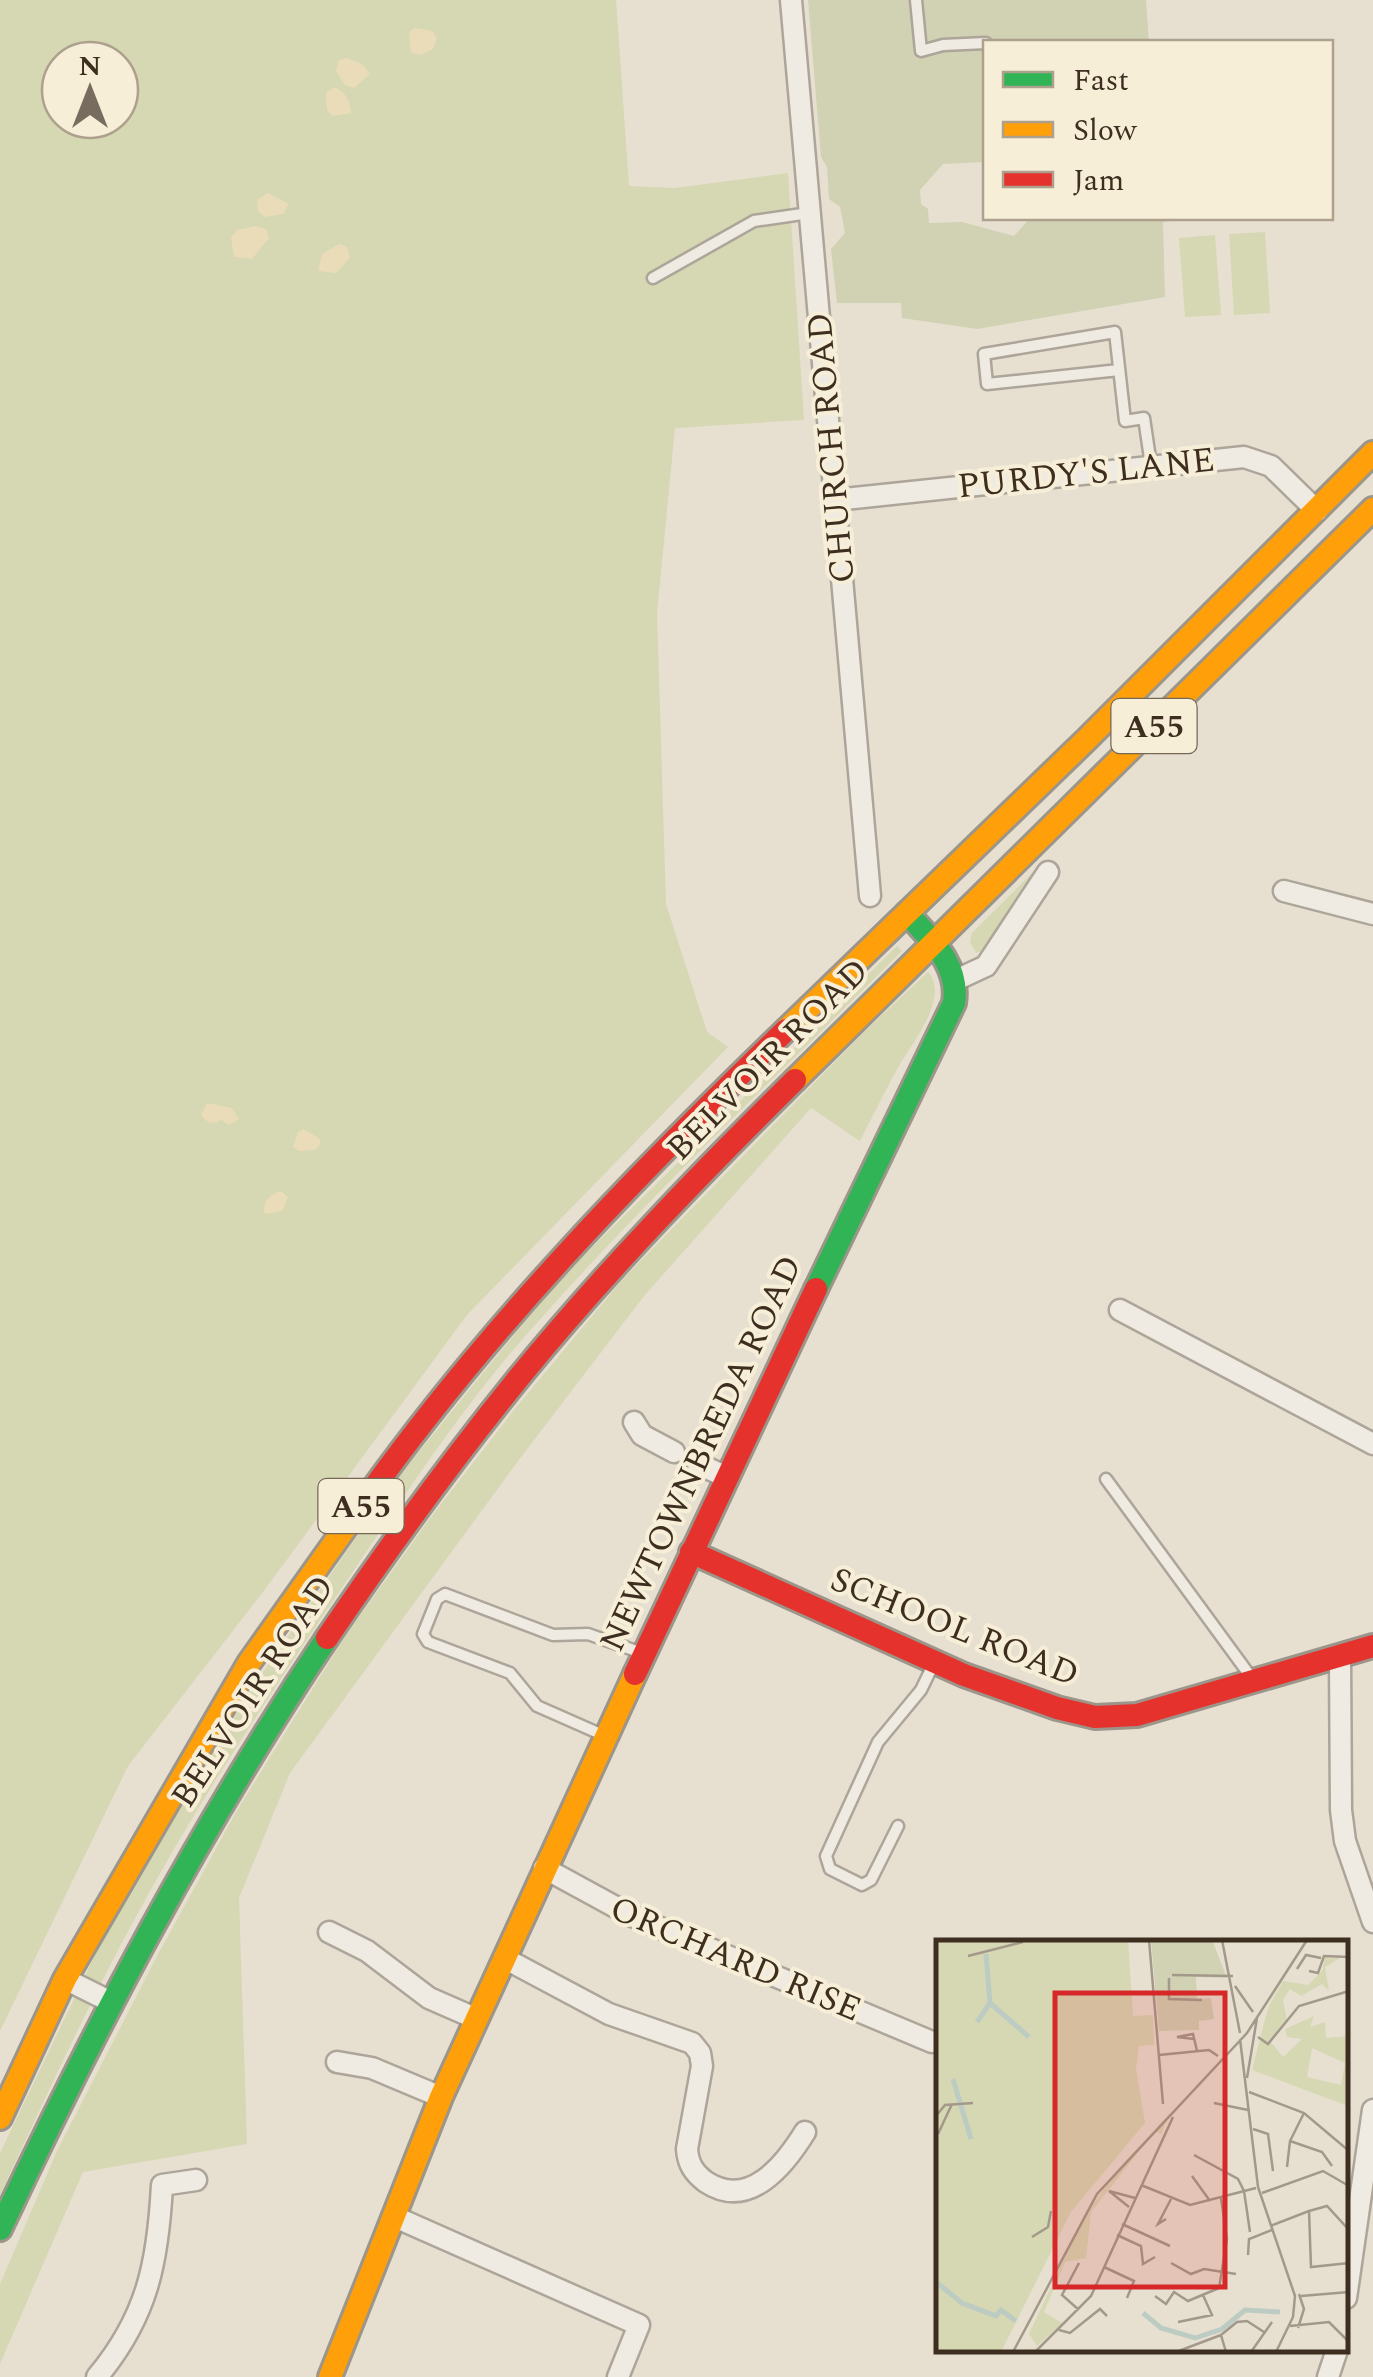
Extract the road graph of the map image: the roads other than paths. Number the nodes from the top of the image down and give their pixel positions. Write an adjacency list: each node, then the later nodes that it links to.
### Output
1 (791, 0): 4 (street, CHURCH ROAD)
2 (916, 0): 3 (lane)
3 (983, 44)
4 (809, 213): 5 (lane); 9 (street, CHURCH ROAD)
5 (653, 278)
6 (1119, 370): 6 (lane); 8 (lane)
7 (1373, 454): 11 (main road, A55)
8 (1151, 465): 9 (street, PURDY'S LANE); 11 (street, PURDY'S LANE)
9 (834, 500): 14 (street, CHURCH ROAD)
10 (1373, 509): 17 (main road, A55)
11 (1317, 511): 15 (main road, A55)
12 (1048, 872): 18 (street)
13 (1284, 891): 16 (street)
14 (870, 896)
15 (907, 913): 17 (main road); 38 (main road, BELVOIR ROAD / A55)
16 (1373, 914)
17 (934, 942): 18 (main road); 39 (main road, BELVOIR ROAD / A55)
18 (958, 979): 24 (main road, NEWTOWNBREDA ROAD)
19 (1120, 1310): 21 (street)
20 (634, 1422): 22 (street)
21 (1373, 1444)
22 (674, 1452)
23 (698, 1464): 24 (street)
24 (727, 1477): 26 (main road, NEWTOWNBREDA ROAD)
25 (1106, 1479): 31 (lane)
26 (691, 1552): 28 (main road, NEWTOWNBREDA ROAD); 30 (main road, SCHOOL ROAD)
27 (1373, 1646): 29 (main road, SCHOOL ROAD)
28 (642, 1653): 32 (main road, NEWTOWNBREDA ROAD); 32 (lane)
29 (1340, 1656): 31 (main road, SCHOOL ROAD); 35 (street)
30 (935, 1662): 31 (main road, SCHOOL ROAD); 33 (lane)
31 (1254, 1682)
32 (604, 1736): 34 (main road, NEWTOWNBREDA ROAD)
33 (898, 1826)
34 (544, 1868): 37 (main road, NEWTOWNBREDA ROAD); 41 (street, ORCHARD RISE)
35 (1373, 1922)
36 (329, 1932): 40 (street)
37 (504, 1958): 40 (main road, NEWTOWNBREDA ROAD); 46 (street)
38 (65, 1979): 39 (street); 45 (main road, BELVOIR ROAD / A55)
39 (109, 2002): 49 (main road, BELVOIR ROAD / A55)
40 (477, 2019): 43 (main road, NEWTOWNBREDA ROAD)
41 (932, 2042)
42 (337, 2062): 43 (street)
43 (442, 2097): 48 (main road, NEWTOWNBREDA ROAD)
44 (1373, 2110): 50 (street)
45 (0, 2118)
46 (805, 2132)
47 (196, 2180): 53 (street)
48 (394, 2217): 54 (main road, NEWTOWNBREDA ROAD); 55 (street)
49 (0, 2229)
50 (1357, 2253): 51 (street)
51 (1348, 2290)
52 (1337, 2352): 56 (street)
53 (97, 2377)
54 (330, 2377)
55 (618, 2377)
56 (1328, 2377)

